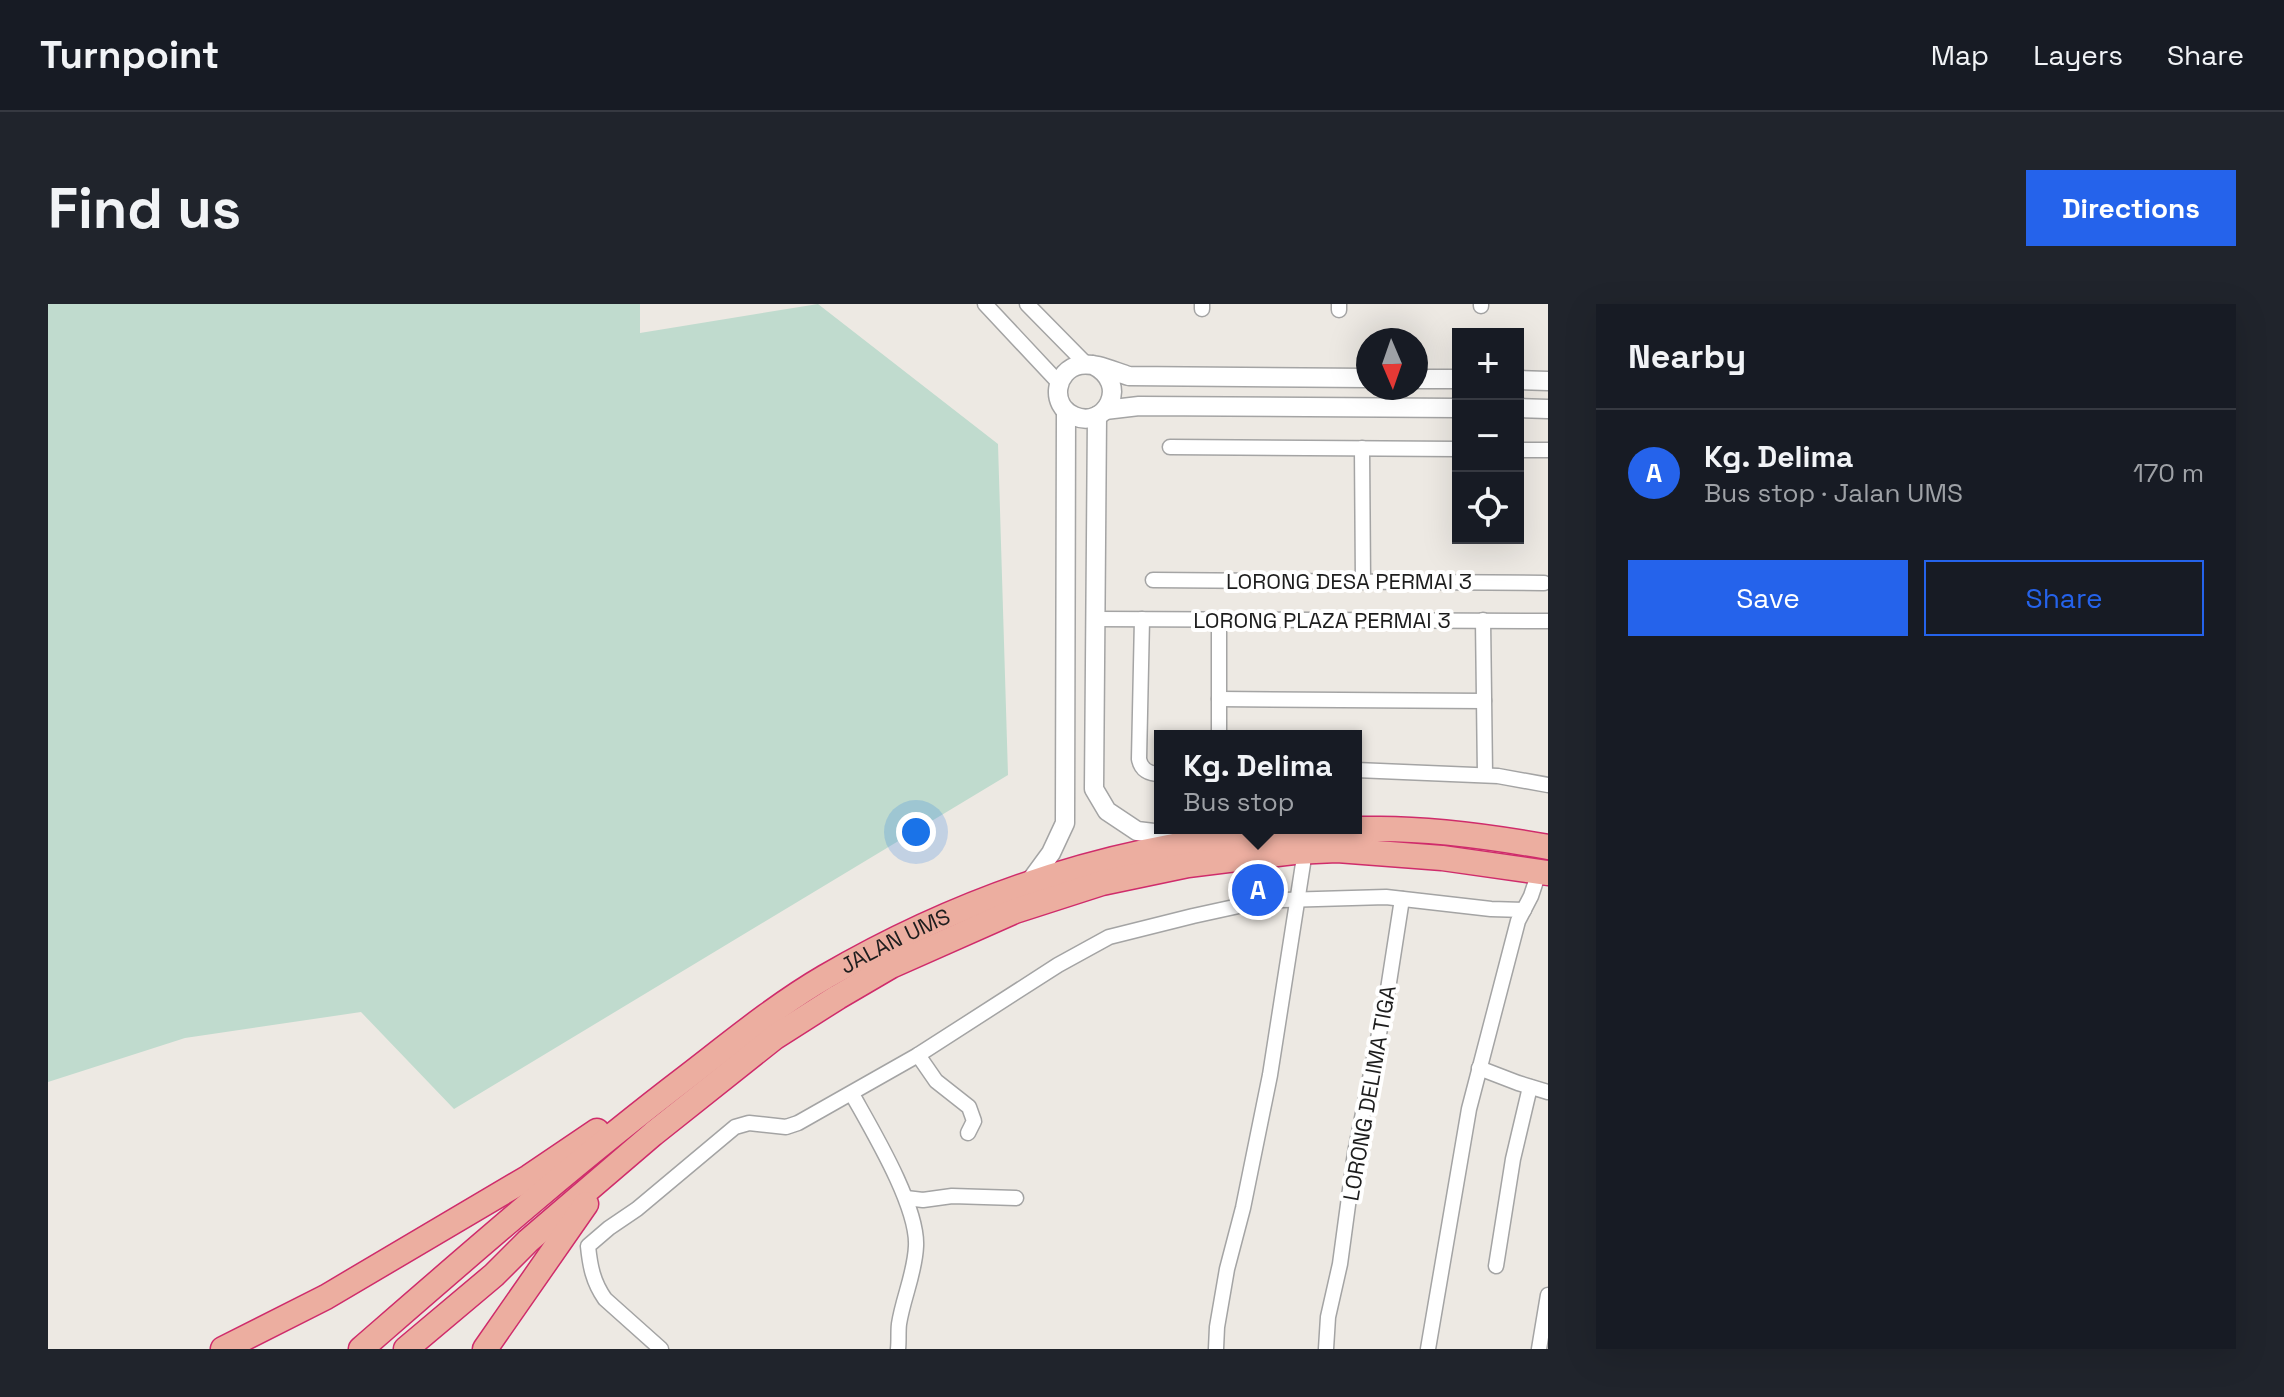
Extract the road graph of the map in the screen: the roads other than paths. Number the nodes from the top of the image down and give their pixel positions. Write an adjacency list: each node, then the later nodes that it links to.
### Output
1 (985, 304): 9 (street)
2 (1027, 304): 3 (street)
3 (1089, 364): 4 (street); 9 (street); 14 (street)
4 (1356, 378)
5 (1428, 379): 6 (street)
6 (1452, 379)
7 (1524, 380): 8 (street)
8 (1548, 381)
9 (1059, 383): 13 (street)
10 (1452, 408): 14 (street)
11 (1524, 408): 12 (street)
12 (1548, 409)
13 (1066, 411): 14 (street); 43 (street)
14 (1101, 413): 23 (street)
15 (1170, 447): 16 (street)
16 (1362, 448): 17 (street); 21 (street)
17 (1452, 449)
18 (1524, 450): 19 (street)
19 (1548, 450)
20 (1153, 580): 21 (street, LORONG DESA PERMAI 3)
21 (1363, 582): 22 (street, LORONG DESA PERMAI 3)
22 (1544, 583)
23 (1095, 619): 24 (street, LORONG PLAZA PERMAI 3); 36 (street)
24 (1142, 619): 25 (street, LORONG PLAZA PERMAI 3); 32 (street)
25 (1219, 619): 26 (street, LORONG PLAZA PERMAI 3); 28 (street)
26 (1483, 620): 27 (street, LORONG PLAZA PERMAI 3); 29 (street)
27 (1548, 621)
28 (1219, 699): 29 (street); 30 (street)
29 (1484, 701): 33 (street)
30 (1219, 730)
31 (1362, 770): 33 (street)
32 (1154, 773)
33 (1485, 775): 34 (street)
34 (1548, 785)
35 (1362, 830): 40 (highway, JALAN UMS)
36 (1154, 833)
37 (1165, 834): 39 (street)
38 (1263, 834): 39 (highway, JALAN UMS)
39 (1211, 839): 43 (highway, JALAN UMS)
40 (1548, 847)
41 (1305, 851): 42 (highway, JALAN UMS); 45 (street); 54 (highway, JALAN UMS)
42 (1543, 872): 46 (street)
43 (1029, 883): 52 (highway, JALAN UMS)
44 (1402, 899): 45 (street); 46 (street); 66 (street, LORONG DELIMA TIGA)
45 (1297, 900): 47 (street); 65 (street)
46 (1524, 910): 48 (street)
47 (918, 1055): 51 (street); 53 (street)
48 (1479, 1068): 49 (street); 67 (street)
49 (1530, 1087): 50 (street); 57 (street)
50 (1548, 1092)
51 (852, 1094): 55 (street); 63 (street)
52 (638, 1114): 59 (highway); 60 (highway, JALAN UMS)
53 (968, 1133)
54 (608, 1172): 61 (highway, JALAN UMS); 62 (highway)
55 (906, 1198): 56 (street); 64 (street)
56 (1016, 1198)
57 (1496, 1266)
58 (1548, 1295): 68 (street)
59 (223, 1349)
60 (361, 1349)
61 (406, 1349)
62 (485, 1349)
63 (661, 1349)
64 (898, 1349)
65 (1216, 1349)
66 (1326, 1349)
67 (1428, 1349)
68 (1539, 1349)

